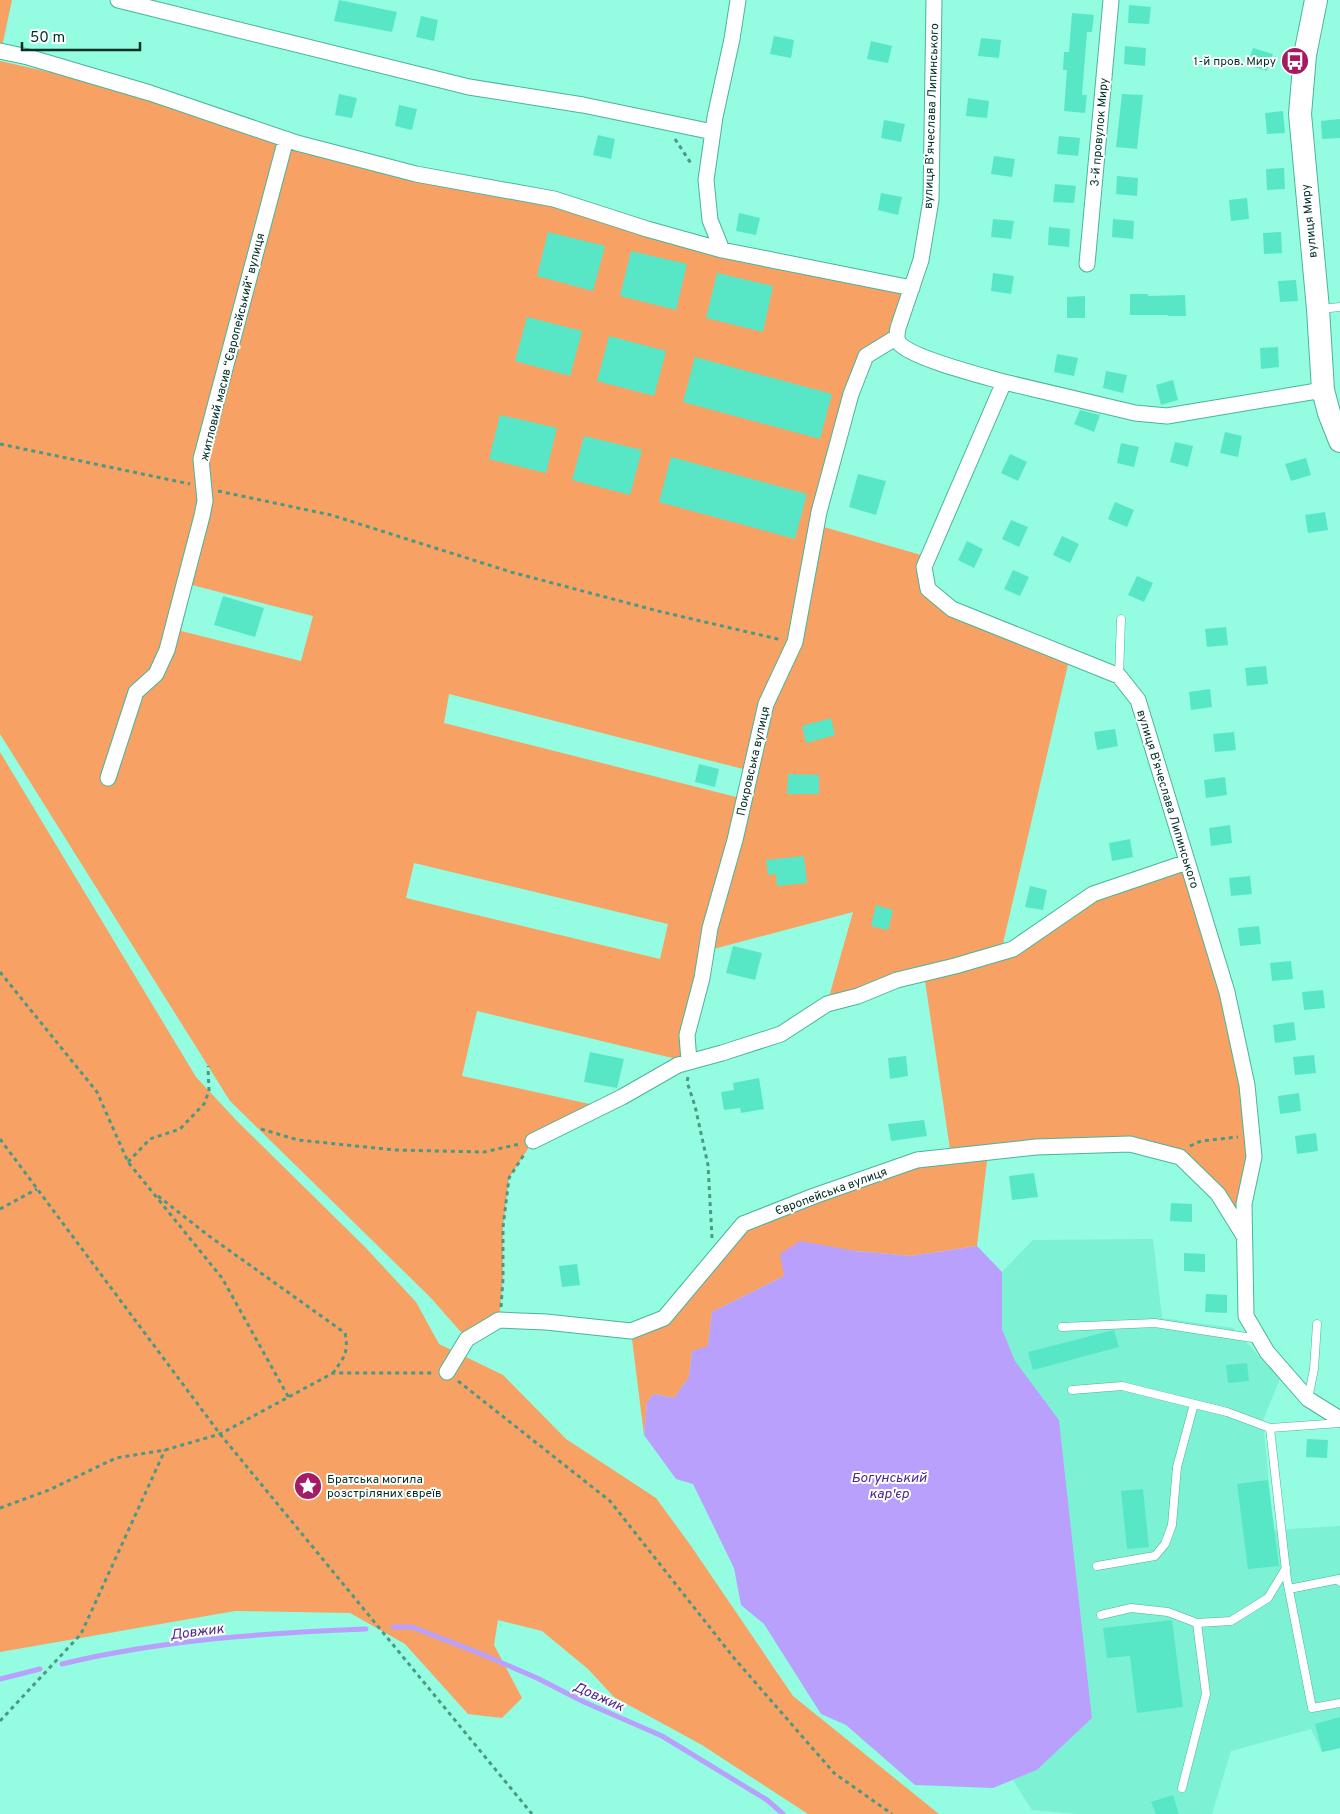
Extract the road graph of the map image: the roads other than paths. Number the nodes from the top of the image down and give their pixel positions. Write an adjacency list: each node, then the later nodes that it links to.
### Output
1 (118, 0): 7 (street)
2 (738, 0): 7 (street)
3 (934, 0): 11 (street, вулиця Вʼячеслава Липинського)
4 (1111, 0): 10 (street, 3-й провулок Миру)
5 (1316, 0): 12 (street, вулиця Миру)
6 (0, 51): 8 (street)
7 (713, 132): 9 (street)
8 (286, 139): 9 (street); 19 (street, житловий масив “Європейський“ вулиця)
9 (722, 250): 11 (street)
10 (1087, 264)
11 (912, 288): 13 (street, вулиця Вʼячеслава Липинського)
12 (1329, 308): 15 (street, вулиця Миру)
13 (897, 336): 14 (street); 21 (street, Покровська вулиця)
14 (1004, 382): 15 (street); 18 (street, вулиця Вʼячеслава Липинського)
15 (1324, 390): 16 (street, вулиця Миру)
16 (1340, 441)
17 (1121, 619): 18 (lane)
18 (1119, 676): 20 (street, вулиця Вʼячеслава Липинського)
19 (108, 778)
20 (1187, 862): 21 (street); 23 (street, вулиця Вʼячеслава Липинського)
21 (689, 1062): 22 (street)
22 (533, 1141)
23 (1244, 1238): 26 (street, вулиця Вʼячеслава Липинського); 27 (street, Європейська вулиця)
24 (1317, 1324): 29 (lane)
25 (1062, 1327): 26 (lane)
26 (1260, 1339): 29 (street, вулиця Вʼячеслава Липинського)
27 (447, 1372)
28 (1072, 1390): 30 (lane)
29 (1308, 1399): 31 (street, вулиця Вʼячеслава Липинського)
30 (1194, 1404): 33 (lane); 34 (lane)
31 (1340, 1419)
32 (1340, 1424): 33 (lane)
33 (1270, 1428): 35 (lane)
34 (1097, 1566)
35 (1286, 1568): 37 (lane); 39 (lane)
36 (1340, 1582): 37 (lane)
37 (1289, 1589): 40 (lane)
38 (1101, 1615): 39 (lane)
39 (1197, 1623): 41 (lane)
40 (1340, 1703)
41 (1182, 1788)

